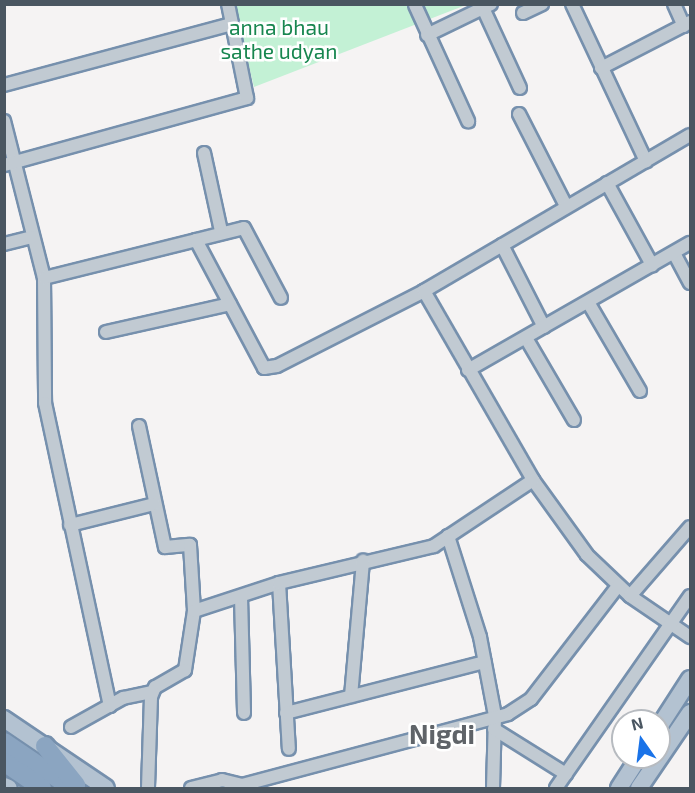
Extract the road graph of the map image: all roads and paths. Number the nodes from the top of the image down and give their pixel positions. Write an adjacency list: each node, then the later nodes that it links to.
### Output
1 (228, 4): 8 (street)
2 (542, 4): 7 (street)
3 (572, 4): 11 (street)
4 (674, 4): 9 (street)
5 (415, 5): 10 (street)
6 (487, 6): 10 (street); 13 (street)
7 (523, 13)
8 (232, 24): 12 (street); 20 (street)
9 (687, 24): 11 (street)
10 (427, 35): 16 (street)
11 (601, 68): 19 (street)
12 (4, 85)
13 (520, 88)
14 (519, 114): 22 (street)
15 (4, 121): 20 (street)
16 (468, 121)
17 (690, 135): 19 (street)
18 (204, 153): 23 (street)
19 (646, 160): 21 (street)
20 (9, 164): 24 (street)
21 (607, 183): 22 (street); 30 (street)
22 (567, 206): 28 (street)
23 (221, 231): 25 (street); 34 (street)
24 (32, 237): 27 (street); 31 (street)
25 (196, 240): 31 (street); 36 (street)
26 (690, 243): 29 (street)
27 (4, 244)
28 (502, 245): 33 (street); 37 (street)
29 (674, 253): 30 (street); 32 (street)
30 (652, 265): 35 (street)
31 (44, 278): 46 (street)
32 (690, 283)
33 (424, 291): 36 (street); 40 (street)
34 (281, 298)
35 (588, 302): 37 (street); 41 (street)
36 (230, 304): 38 (street)
37 (544, 327): 39 (street)
38 (106, 332)
39 (526, 338): 40 (street); 42 (street)
40 (468, 370): 44 (street)
41 (640, 391)
42 (574, 420)
43 (140, 426): 45 (street)
44 (533, 480): 48 (street); 51 (street)
45 (154, 504): 46 (street); 55 (street)
46 (70, 525): 62 (street)
47 (690, 527): 52 (street)
48 (448, 536): 49 (street); 58 (street)
49 (363, 561): 50 (street); 61 (street)
50 (279, 583): 54 (street); 65 (street)
51 (618, 586): 52 (street); 67 (street)
52 (630, 596): 56 (street)
53 (690, 596): 56 (street)
54 (241, 597): 55 (street); 64 (street)
55 (194, 611): 60 (street)
56 (668, 622): 57 (street); 77 (street)
57 (690, 637)
58 (485, 662): 61 (street); 67 (street)
59 (690, 679): 63 (main road)
60 (152, 692): 62 (street); 84 (street)
61 (351, 696): 65 (street)
62 (110, 706): 69 (street)
63 (671, 709)
64 (244, 713)
65 (286, 713): 73 (street)
66 (690, 713): 89 (main road)
67 (495, 716): 70 (street); 85 (street)
68 (4, 719): 72 (main road)
69 (71, 727)
70 (494, 729): 77 (street); 86 (street)
71 (4, 742): 75 (highway)
72 (45, 746): 82 (highway); 83 (main road)
73 (289, 748)
74 (4, 762): 75 (highway)
75 (26, 767): 80 (highway); 81 (highway)
76 (632, 769): 88 (main road)
77 (566, 774): 87 (street)
78 (4, 786): 79 (main road)
79 (9, 789)
80 (42, 789)
81 (72, 789)
82 (79, 789)
83 (106, 789)
84 (148, 789)
85 (191, 789)
86 (493, 789)
87 (556, 789)
88 (619, 789)
89 (639, 789)

